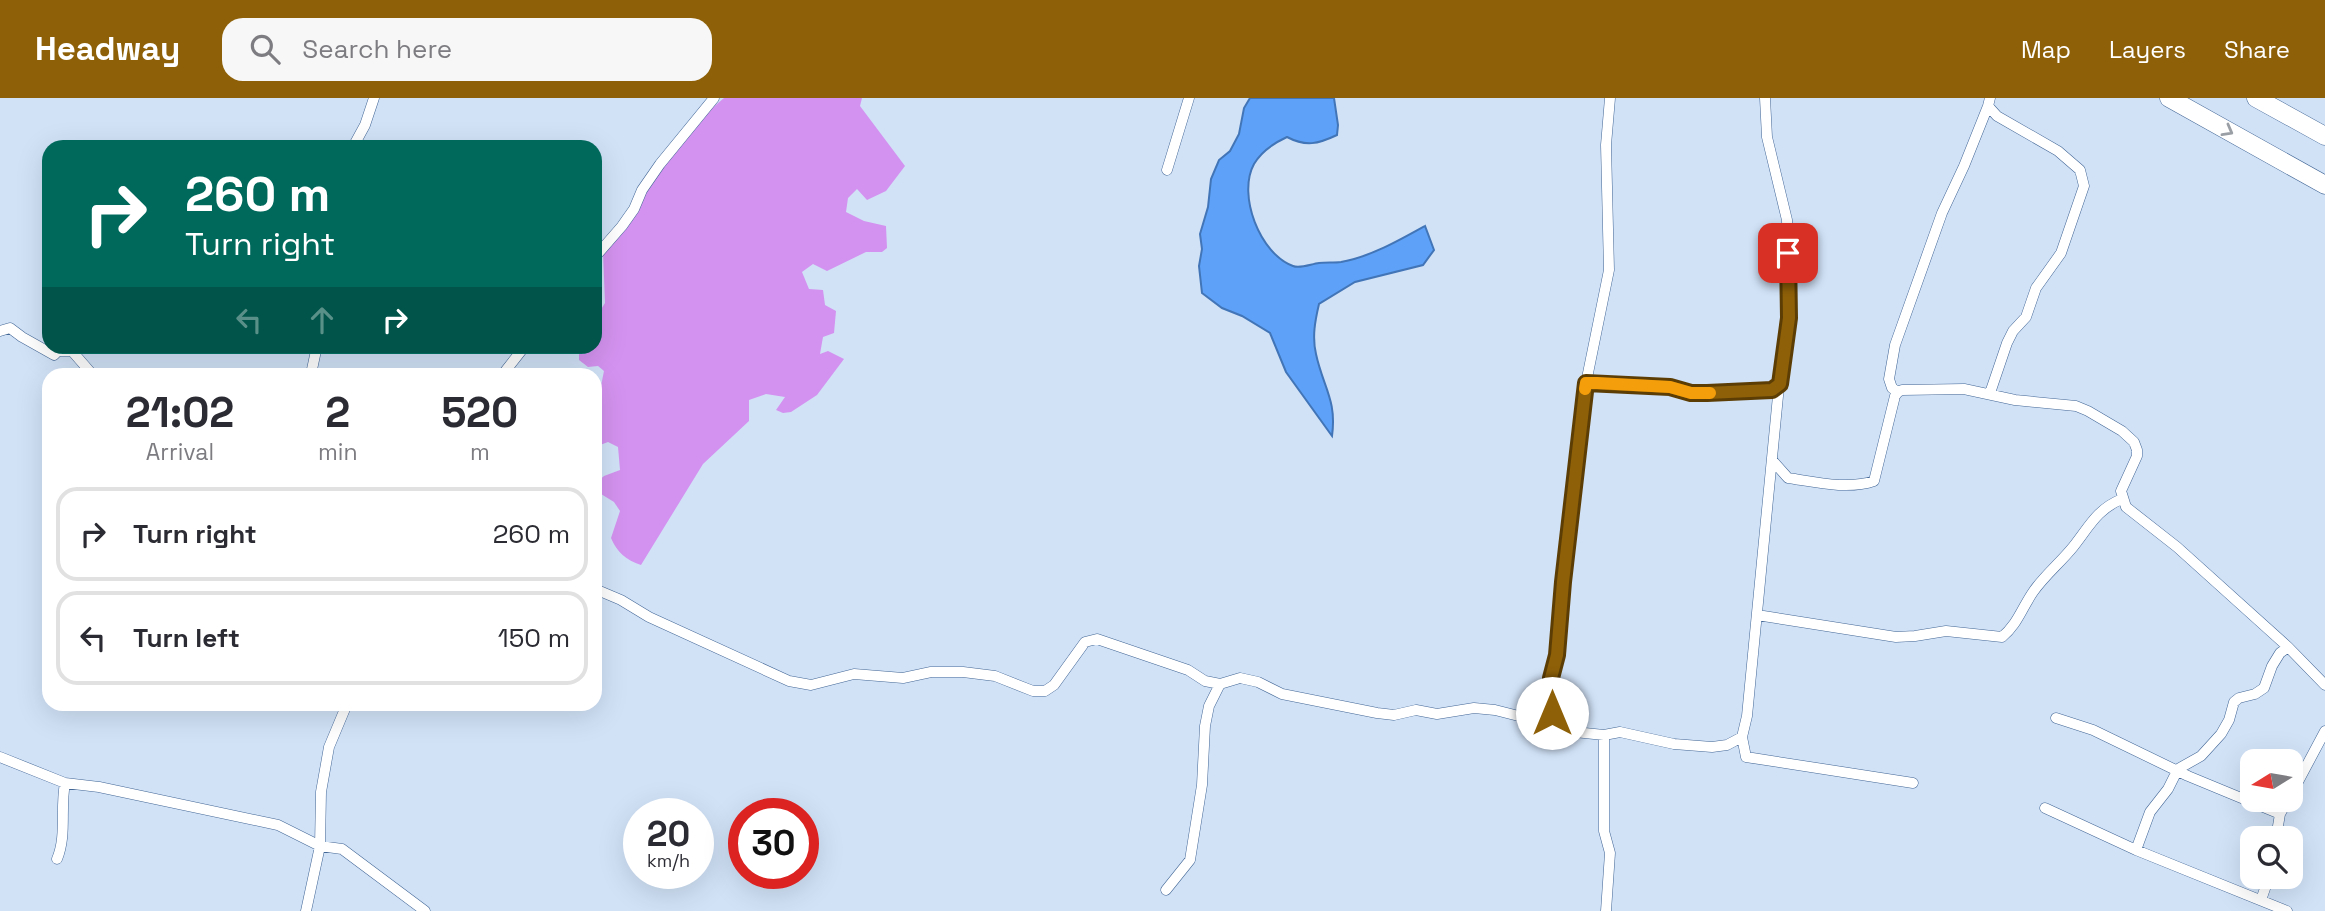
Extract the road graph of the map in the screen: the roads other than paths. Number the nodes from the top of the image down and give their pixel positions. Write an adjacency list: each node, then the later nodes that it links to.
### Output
1 (374, 98): 10 (street)
2 (714, 98): 13 (street)
3 (1189, 98): 11 (street)
4 (1610, 98): 20 (street)
5 (1765, 98): 21 (street)
6 (2169, 98): 12 (highway, one-way to 12)
7 (2256, 98): 9 (highway)
8 (1989, 102): 22 (street); 23 (street)
9 (2325, 136)
10 (357, 140)
11 (1167, 170)
12 (2325, 185)
13 (602, 249)
14 (0, 331): 15 (street)
15 (42, 348)
16 (75, 354): 18 (street)
17 (519, 354): 19 (street)
18 (87, 368)
19 (508, 368)
20 (1586, 383): 21 (street); 33 (street)
21 (1780, 384): 24 (street)
22 (1898, 392): 23 (street); 24 (street)
23 (1990, 393): 25 (street)
24 (1772, 460): 27 (street)
25 (2122, 499): 27 (street); 28 (street)
26 (602, 592): 29 (street)
27 (1757, 615): 36 (street)
28 (2288, 648): 30 (street); 38 (street)
29 (1220, 684): 33 (street); 49 (street)
30 (2325, 685)
31 (344, 711): 45 (street)
32 (2056, 718): 38 (street)
33 (1546, 723): 35 (street)
34 (2325, 731): 39 (street)
35 (1604, 735): 36 (street); 53 (street)
36 (1742, 737): 41 (street)
37 (0, 757): 40 (street)
38 (2178, 769): 43 (street); 46 (street)
39 (2303, 772)
40 (65, 783): 45 (street); 47 (street)
41 (1913, 783)
42 (2046, 808): 46 (street)
43 (2280, 814): 44 (street)
44 (2278, 826)
45 (320, 846): 51 (street); 52 (street)
46 (2136, 850): 50 (street)
47 (57, 859)
48 (2265, 889): 50 (street)
49 (1166, 890)
50 (2261, 900): 54 (street)
51 (306, 911)
52 (425, 911)
53 (1606, 911)
54 (2287, 911)

